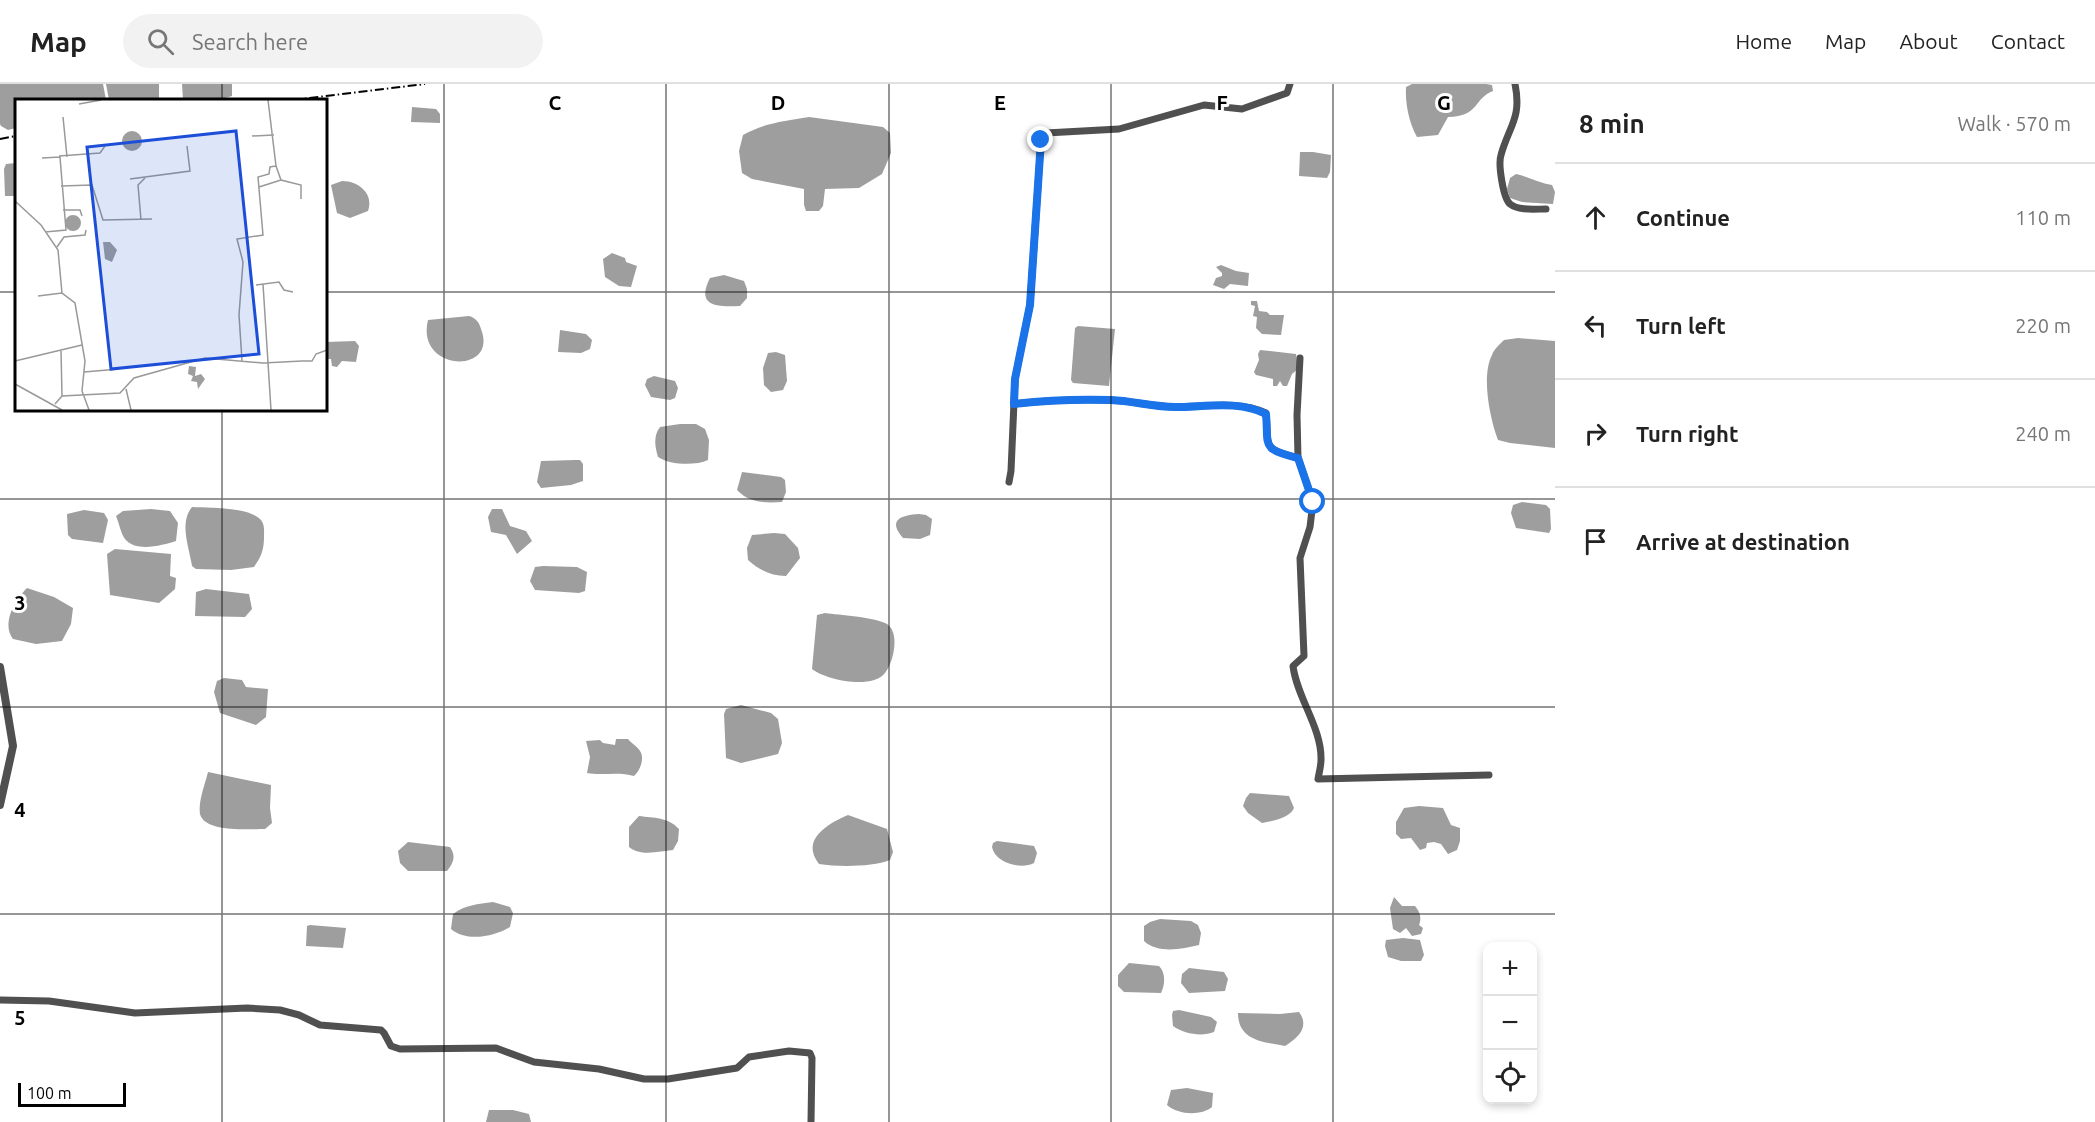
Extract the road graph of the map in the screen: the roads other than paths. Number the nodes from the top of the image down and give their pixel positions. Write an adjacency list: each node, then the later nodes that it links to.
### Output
1 (1290, 84): 5 (street)
2 (1515, 84): 3 (street)
3 (1546, 209)
4 (1300, 358): 6 (street)
5 (1014, 404): 6 (street); 7 (street)
6 (1298, 458): 9 (street)
7 (1009, 482)
8 (0, 667): 10 (street)
9 (1489, 775)
10 (0, 805)
11 (0, 1000): 12 (street)
12 (811, 1122)

